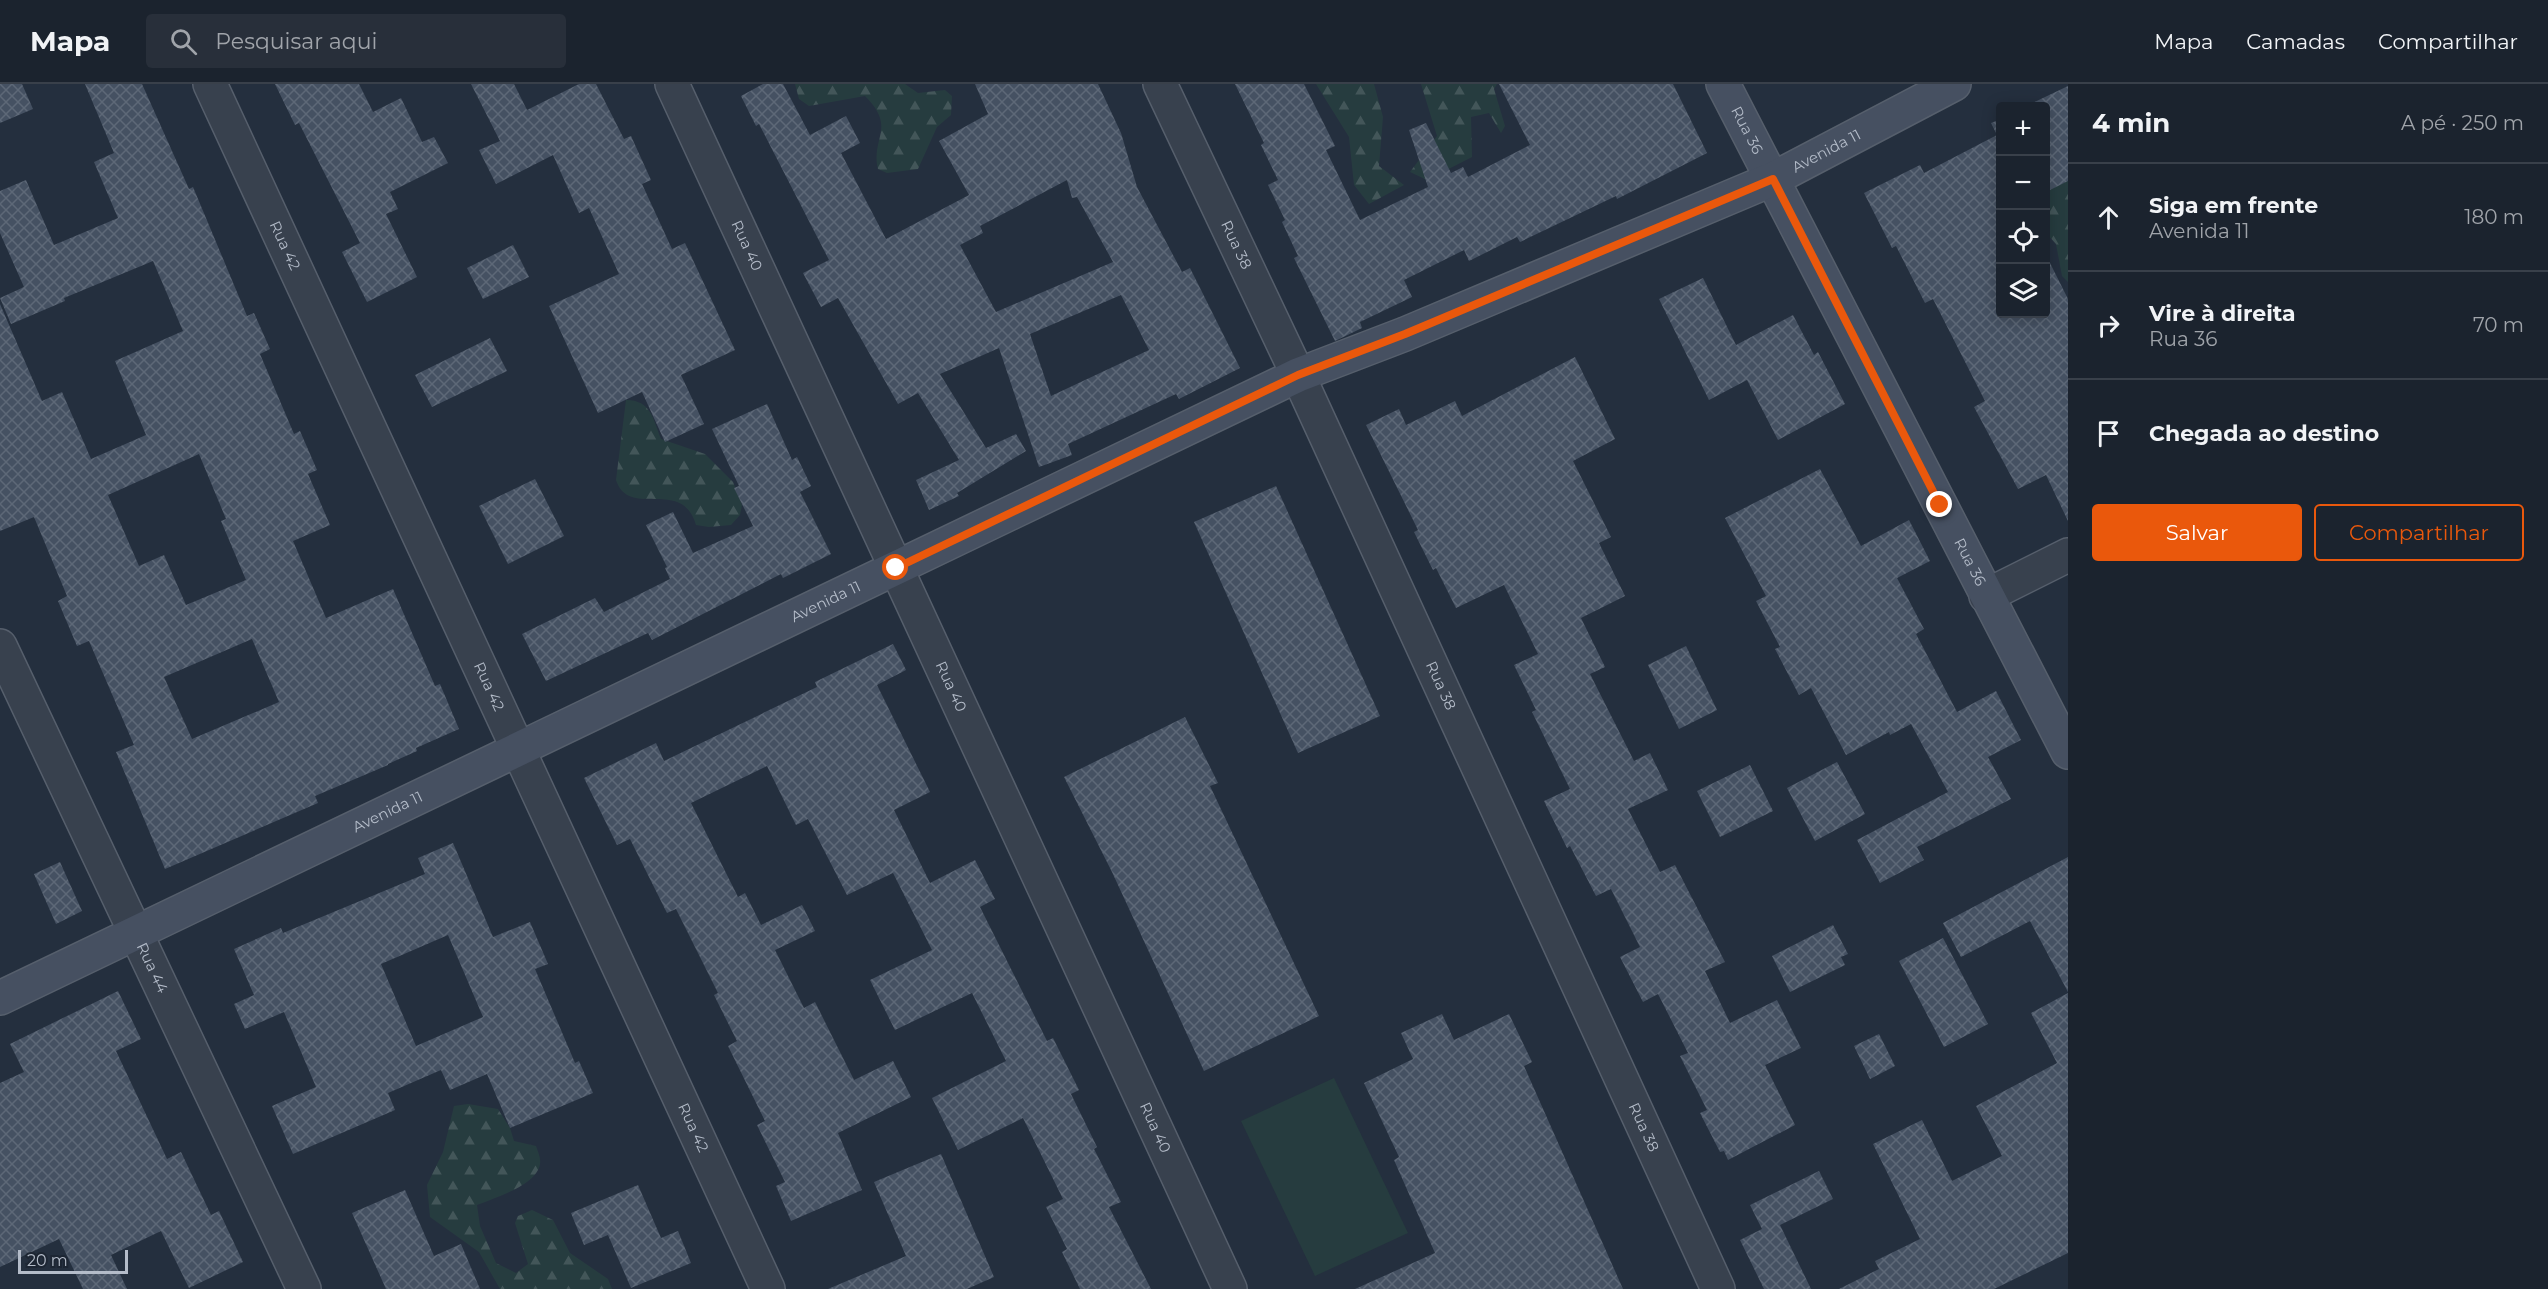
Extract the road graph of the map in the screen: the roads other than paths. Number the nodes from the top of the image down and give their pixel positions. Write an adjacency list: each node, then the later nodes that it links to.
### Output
1 (210, 84): 12 (street, Rua 42)
2 (672, 84): 9 (street, Rua 40)
3 (1160, 84): 7 (street, Rua 38)
4 (1723, 84): 6 (street, Rua 36)
5 (1954, 84): 6 (street, Avenida 11)
6 (1773, 179): 7 (street, Avenida 11); 10 (street, Rua 36)
7 (1298, 375): 9 (street, Avenida 11); 19 (street, Rua 38)
8 (2068, 555): 10 (street)
9 (896, 568): 12 (street, Avenida 11); 18 (street, Rua 40)
10 (1986, 596): 13 (street, Rua 36)
11 (0, 646): 14 (street, Rua 44)
12 (518, 749): 14 (street, Avenida 11); 17 (street, Rua 42)
13 (2068, 752)
14 (136, 933): 15 (street, Avenida 11); 16 (street, Rua 44)
15 (0, 998)
16 (304, 1289)
17 (768, 1289)
18 (1230, 1289)
19 (1718, 1289)

